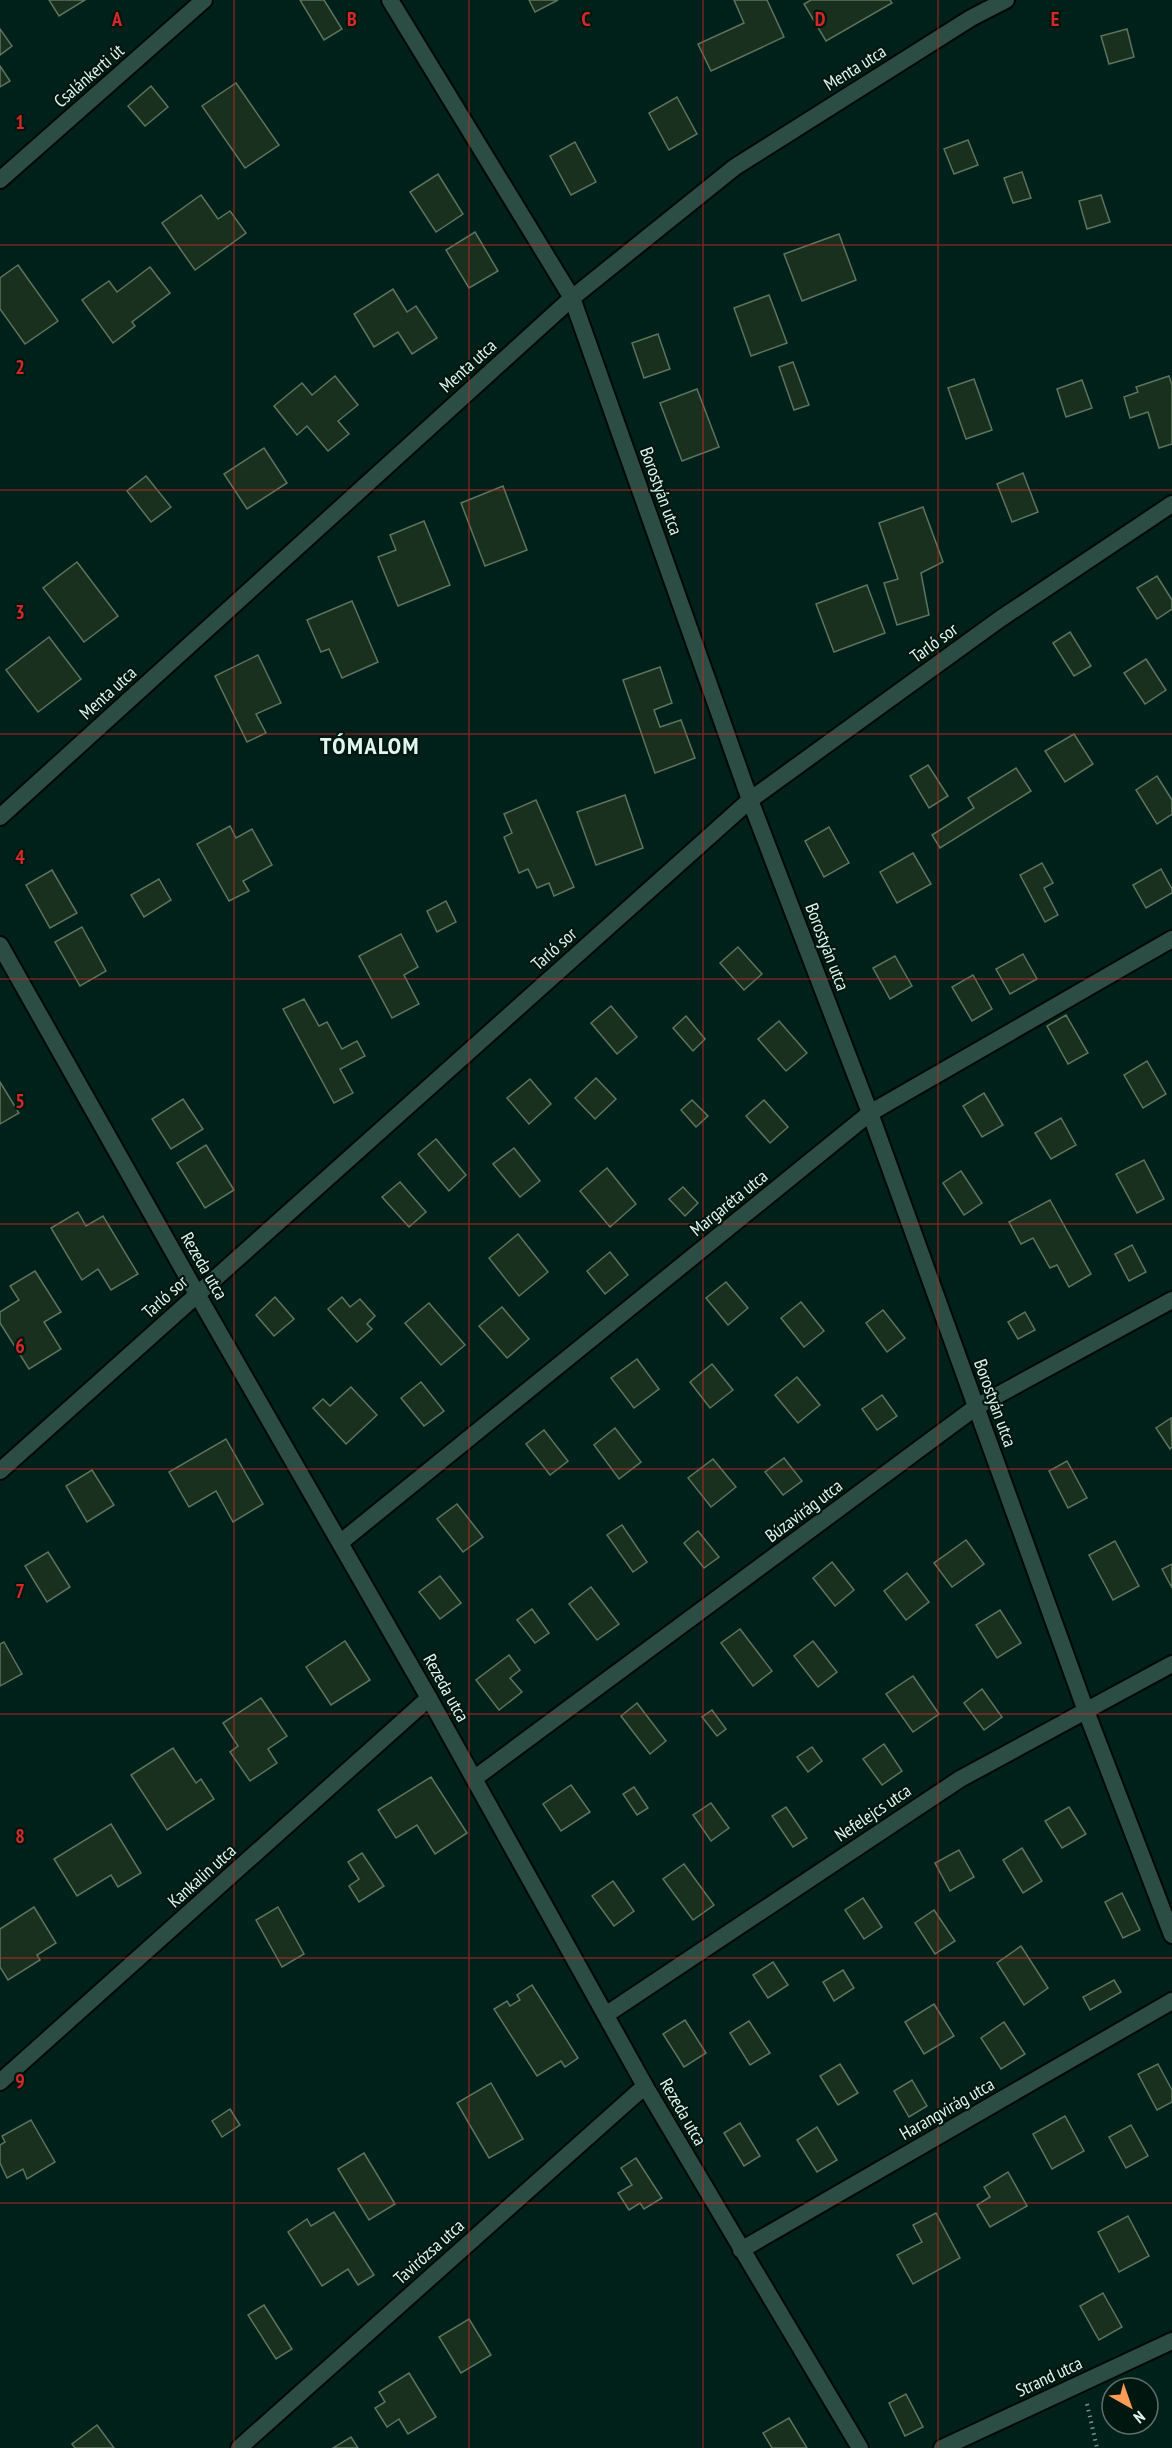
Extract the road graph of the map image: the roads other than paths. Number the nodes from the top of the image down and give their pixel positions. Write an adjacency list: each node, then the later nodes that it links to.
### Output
1 (204, 0): 4 (street, Csalánkerti út)
2 (390, 0): 5 (street, Borostyán utca)
3 (1006, 0): 5 (street, Menta utca)
4 (0, 180)
5 (572, 298): 7 (street, Borostyán utca); 8 (street, Menta utca)
6 (1172, 504): 7 (street, Tarló sor)
7 (750, 800): 11 (street, Borostyán utca); 12 (street, Tarló sor)
8 (0, 817)
9 (1172, 939): 11 (street, Margaréta utca)
10 (0, 945): 12 (street, Rezeda utca)
11 (870, 1113): 14 (street, Borostyán utca); 16 (street, Margaréta utca)
12 (197, 1294): 15 (street, Tarló sor); 16 (street, Rezeda utca)
13 (1172, 1300): 14 (street, Búzavirág utca)
14 (976, 1407): 19 (street, Borostyán utca); 20 (street, Búzavirág utca)
15 (0, 1471)
16 (341, 1542): 18 (street, Rezeda utca)
17 (1172, 1664): 19 (street, Nefelejcs utca)
18 (429, 1698): 20 (street, Rezeda utca); 24 (street, Kankalin utca)
19 (1086, 1711): 21 (street, Borostyán utca); 23 (street, Nefelejcs utca)
20 (475, 1779): 23 (street, Rezeda utca)
21 (1172, 1935)
22 (1172, 2001): 26 (street, Harangvirág utca)
23 (607, 2014): 25 (street, Rezeda utca)
24 (0, 2082)
25 (645, 2086): 26 (street, Rezeda utca); 28 (street, Tavirózsa utca)
26 (741, 2250): 29 (street, Rezeda utca)
27 (1172, 2341): 30 (street, Strand utca)
28 (238, 2448)
29 (860, 2448)
30 (942, 2448)

